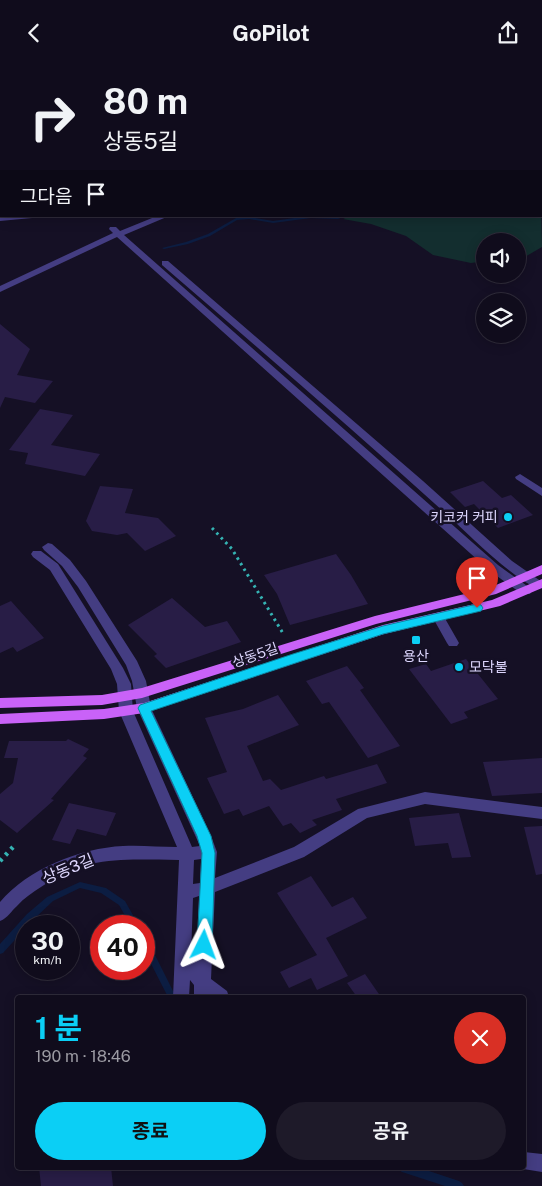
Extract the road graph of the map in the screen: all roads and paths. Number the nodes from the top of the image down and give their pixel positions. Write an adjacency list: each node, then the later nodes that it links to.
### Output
1 (21, 217): 4 (street)
2 (146, 217): 5 (street)
3 (162, 217): 5 (street)
4 (0, 219)
5 (120, 230): 6 (street); 7 (street); 12 (street); 13 (street)
6 (0, 282)
7 (0, 289)
8 (520, 477): 9 (street)
9 (542, 493)
10 (212, 529): 18 (path)
11 (542, 569): 12 (main road, 상동5길)
12 (526, 577): 13 (main road, 상동5길); 14 (street)
13 (512, 583): 15 (street); 18 (main road, 상동5길)
14 (540, 584): 15 (main road, 상동5길)
15 (526, 591): 16 (main road, 상동5길)
16 (439, 619): 17 (street); 22 (main road, 상동5길)
17 (453, 643)
18 (291, 645): 19 (main road, 상동5길)
19 (142, 693): 21 (main road, 상동5길); 21 (street); 22 (street)
20 (0, 703): 21 (main road, 상동5길)
21 (125, 704): 22 (main road, 상동5길); 23 (main road, 상동5길); 27 (street)
22 (144, 708): 26 (street)
23 (0, 719)
24 (542, 813): 29 (street)
25 (14, 846): 28 (path)
26 (208, 853): 27 (street, 상동3길); 29 (street)
27 (187, 855): 30 (street); 31 (street, 상동3길)
28 (0, 861)
29 (207, 888): 30 (street); 33 (street)
30 (186, 892): 32 (street)
31 (0, 914)
32 (182, 959): 33 (street); 34 (street)
33 (202, 990): 35 (street)
34 (181, 995)
35 (216, 995)
36 (526, 1161): 37 (street)
37 (542, 1163)

